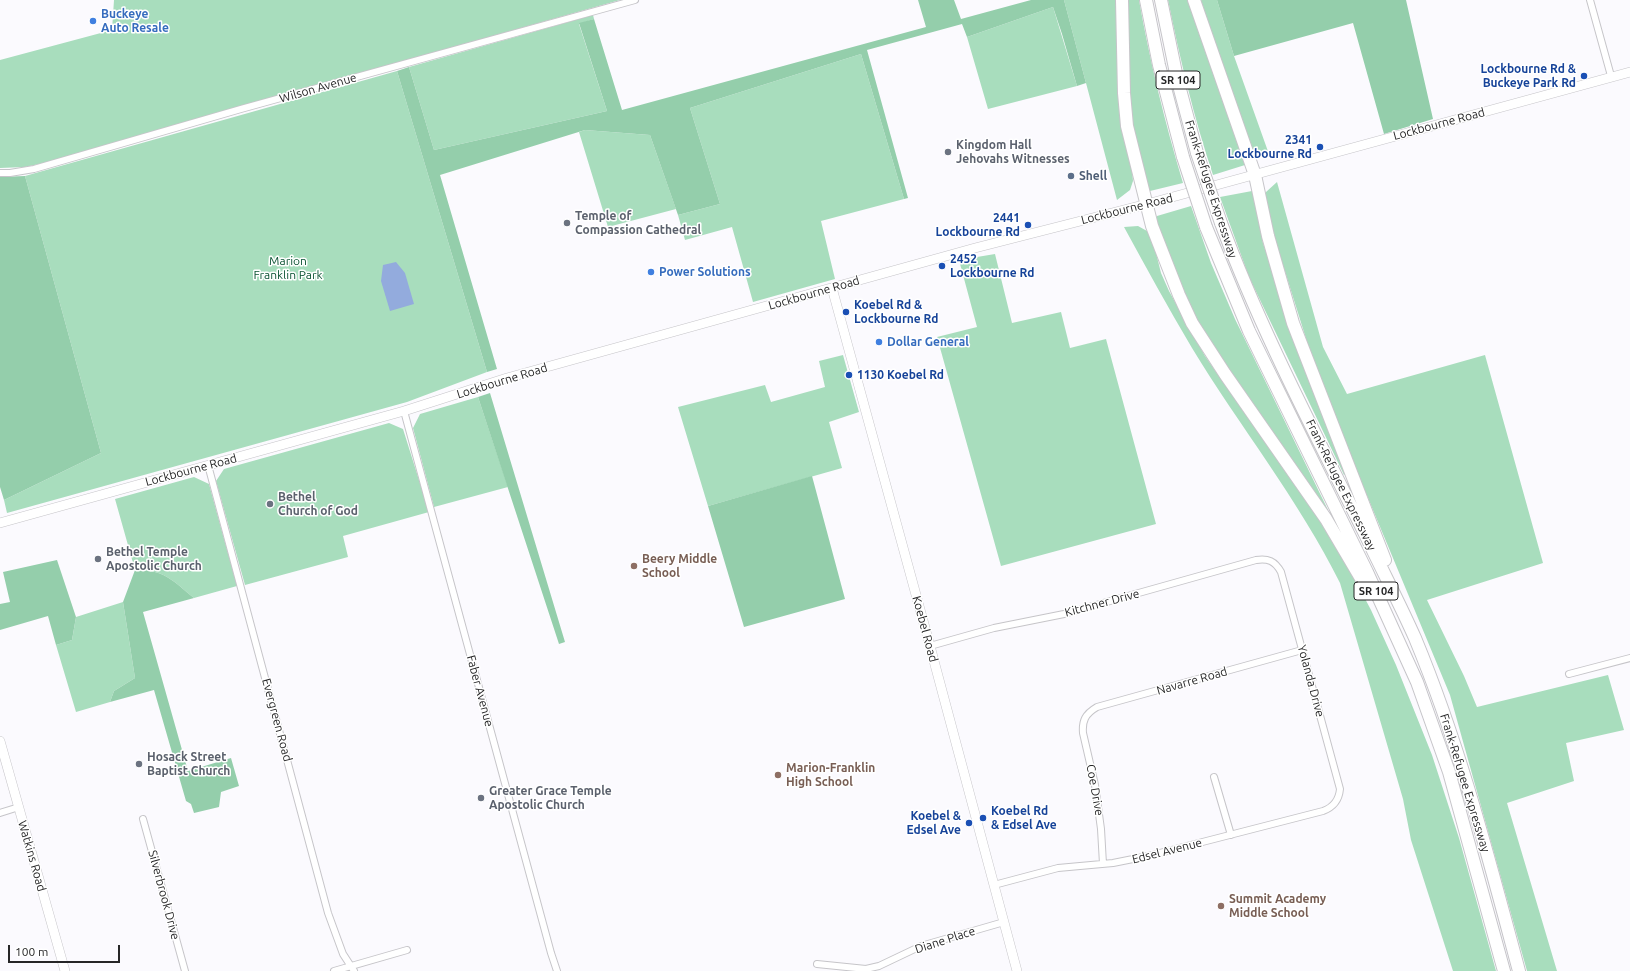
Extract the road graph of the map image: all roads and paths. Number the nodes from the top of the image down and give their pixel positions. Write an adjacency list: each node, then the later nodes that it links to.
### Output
1 (635, 0): 9 (street, Wilson Avenue)
2 (1122, 0): 11 (highway)
3 (1146, 0): 18 (highway, Frank-Refugee Expressway / SR 104, bridge)
4 (1161, 0): 17 (highway, Frank-Refugee Expressway / SR 104, bridge)
5 (1194, 0): 10 (highway)
6 (1590, 0): 8 (street)
7 (1630, 72): 8 (main road, Lockbourne Road)
8 (1611, 76): 10 (main road, Lockbourne Road)
9 (0, 173)
10 (1255, 174): 11 (main road, Lockbourne Road); 17 (highway)
11 (1147, 204): 12 (main road, Lockbourne Road); 18 (highway)
12 (832, 288): 13 (main road, Lockbourne Road); 19 (main road, Koebel Road)
13 (404, 411): 14 (main road, Lockbourne Road); 40 (street, Faber Avenue)
14 (208, 465): 15 (main road, Lockbourne Road); 36 (street, Evergreen Road)
15 (0, 523)
16 (1273, 561): 19 (street, Kitchner Drive); 20 (street, Yolanda Drive)
17 (1414, 636): 43 (highway, Frank-Refugee Expressway / SR 104)
18 (1400, 642): 42 (highway, Frank-Refugee Expressway / SR 104)
19 (930, 646): 32 (main road, Koebel Road)
20 (1302, 650): 23 (street, Navarre Road); 26 (street, Yolanda Drive)
21 (1630, 658): 22 (street)
22 (1569, 674)
23 (1085, 717): 31 (street, Coe Drive)
24 (0, 740): 27 (main road, Watkins Road)
25 (1214, 777): 30 (street)
26 (1336, 803): 30 (street, Edsel Avenue)
27 (19, 807): 28 (street); 37 (main road, Watkins Road)
28 (0, 813)
29 (143, 819): 38 (street, Silverbrook Drive)
30 (1231, 835): 31 (street, Edsel Avenue)
31 (1103, 864): 32 (street, Edsel Avenue)
32 (994, 885): 33 (main road, Koebel Road)
33 (1004, 922): 35 (street, Diane Place); 41 (main road, Koebel Road)
34 (407, 950): 36 (street)
35 (817, 964)
36 (352, 969): 39 (street)
37 (65, 971)
38 (185, 971)
39 (334, 971)
40 (557, 971)
41 (1017, 971)
42 (1504, 971)
43 (1519, 971)

